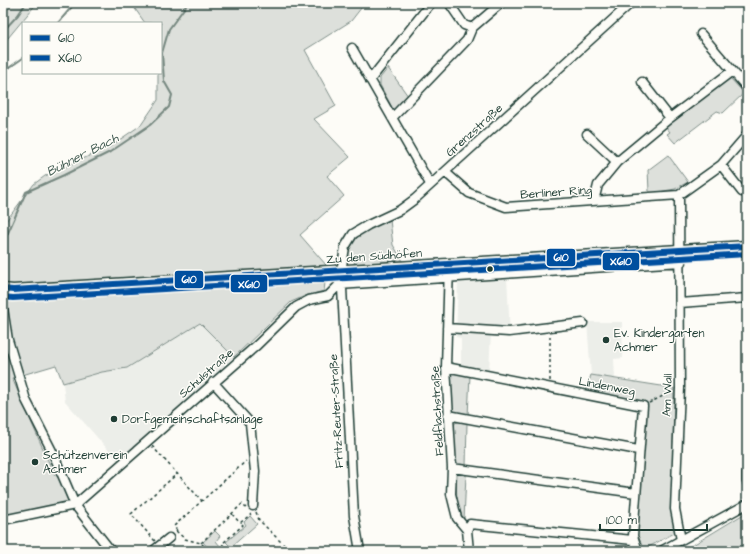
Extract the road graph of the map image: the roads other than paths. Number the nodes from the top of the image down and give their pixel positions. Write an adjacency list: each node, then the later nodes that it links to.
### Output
1 (431, 3): 9 (street)
2 (449, 3): 5 (street)
3 (501, 3): 5 (street)
4 (627, 4): 18 (street, Grenzstraße)
5 (472, 28): 12 (street)
6 (701, 34): 8 (street)
7 (352, 48): 9 (street)
8 (732, 72): 11 (street); 13 (street)
9 (370, 80): 12 (street)
10 (642, 82): 13 (street)
11 (747, 88)
12 (392, 118): 19 (street)
13 (670, 118): 16 (street)
14 (587, 134): 16 (street)
15 (747, 135): 17 (street)
16 (617, 162): 22 (street)
17 (721, 164): 20 (street); 21 (street)
18 (445, 172): 19 (street, Grenzstraße); 22 (street, Berliner Ring)
19 (430, 184): 27 (street, Grenzstraße)
20 (747, 192)
21 (680, 195): 22 (street, Berliner Ring); 24 (street)
22 (594, 201)
23 (747, 246): 24 (street, Zu den Südhöfen)
24 (681, 250): 25 (street, Am Wall); 26 (street, Zu den Südhöfen)
25 (681, 262): 28 (street); 32 (street, Am Wall)
26 (449, 264): 27 (street, Zu den Südhöfen); 28 (street, Feldflachstraße)
27 (340, 271): 29 (street, Fritz-Reuter-Straße); 30 (street, Zu den Südhöfen)
28 (449, 278): 29 (street); 35 (street, Feldflachstraße)
29 (339, 285): 37 (street, Schulstraße); 54 (street, Fritz-Reuter-Straße)
30 (3, 289)
31 (747, 298): 32 (street)
32 (680, 303): 51 (street, Am Wall)
33 (3, 308): 45 (street)
34 (583, 323): 35 (street)
35 (447, 328): 36 (street, Feldflachstraße)
36 (446, 367): 38 (street, Feldflachstraße); 39 (street, Lindenweg)
37 (214, 382): 45 (street, Schulstraße); 46 (street)
38 (448, 415): 39 (street); 40 (street, Feldflachstraße)
39 (638, 450): 43 (street, Lindenweg)
40 (452, 468): 43 (street); 48 (street, Feldflachstraße)
41 (747, 473): 42 (street)
42 (747, 482)
43 (636, 493): 50 (street, Lindenweg)
44 (747, 504): 51 (street)
45 (75, 505): 47 (street); 52 (street)
46 (253, 506)
47 (3, 520)
48 (467, 530): 50 (street); 55 (street, Feldflachstraße)
49 (169, 538): 53 (street)
50 (633, 540): 56 (street, Lindenweg)
51 (681, 540): 57 (street)
52 (111, 551)
53 (152, 551)
54 (360, 551)
55 (470, 551)
56 (638, 551)
57 (661, 551)

